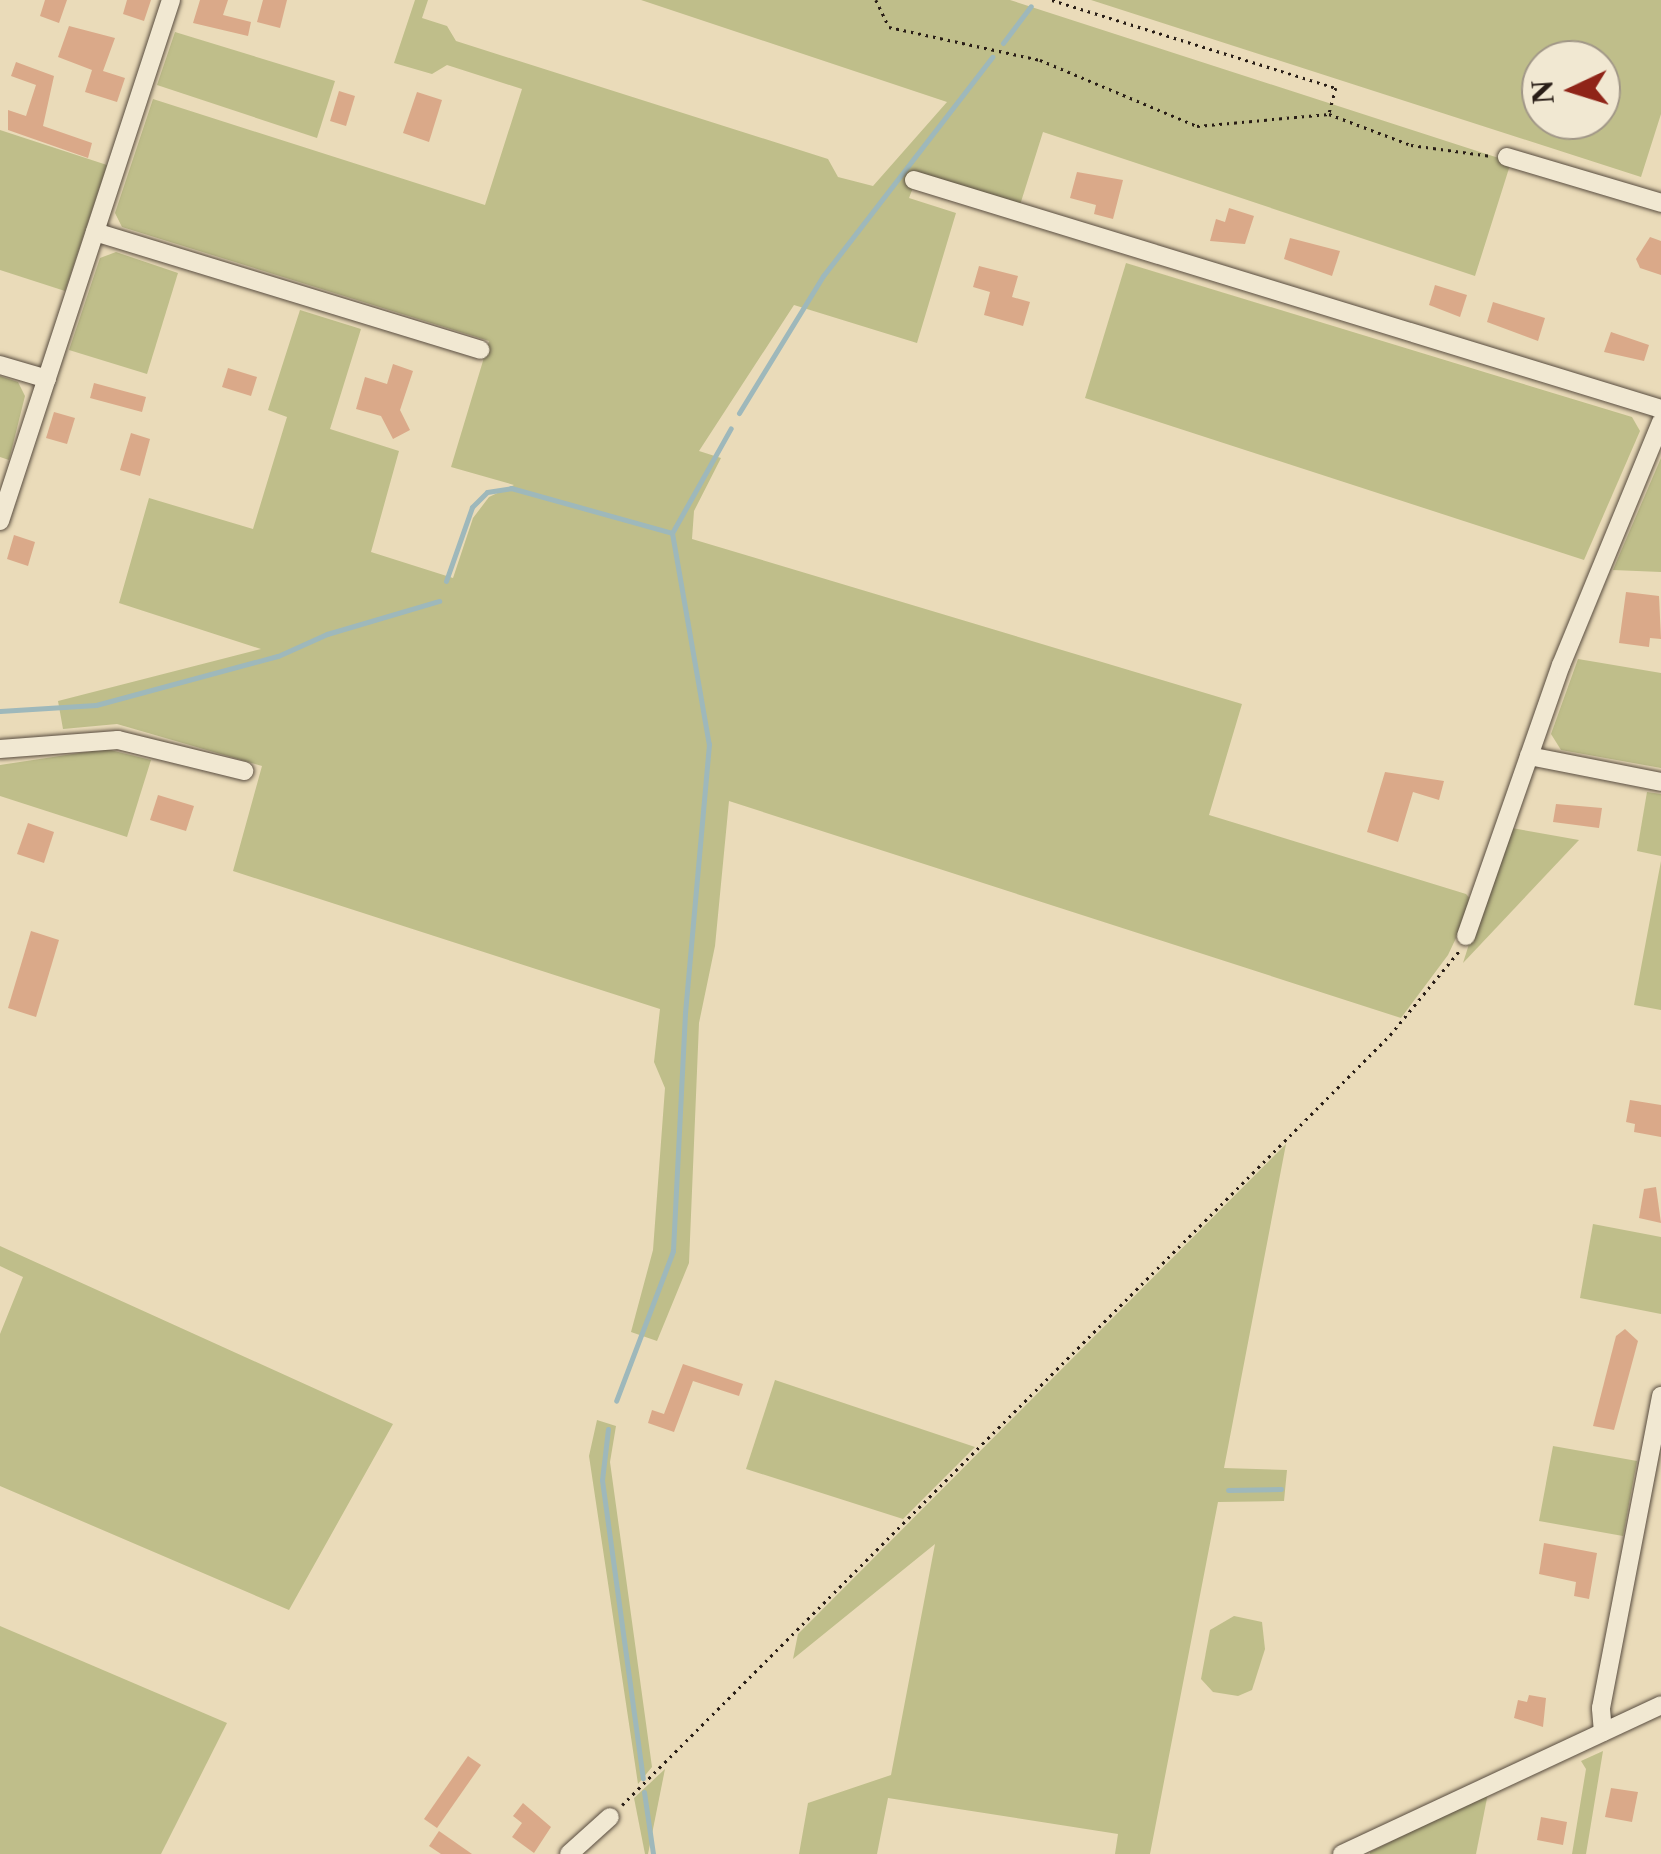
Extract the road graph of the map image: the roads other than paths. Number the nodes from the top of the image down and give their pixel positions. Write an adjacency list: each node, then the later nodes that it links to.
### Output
1 (171, 0): 5 (street)
2 (1508, 157): 4 (street)
3 (914, 180): 9 (street)
4 (1661, 203)
5 (95, 232): 6 (street); 8 (street)
6 (480, 350)
7 (0, 364): 8 (street)
8 (46, 378): 11 (street)
9 (1661, 409)
10 (1661, 422): 13 (street)
11 (0, 521)
12 (0, 749): 14 (street)
13 (1529, 756): 15 (street); 16 (street)
14 (244, 771)
15 (1661, 782)
16 (1466, 936)
17 (1661, 1396): 19 (street)
18 (1661, 1705): 19 (street)
19 (1604, 1732): 22 (street)
20 (610, 1817): 21 (street)
21 (569, 1854)
22 (1342, 1854)

